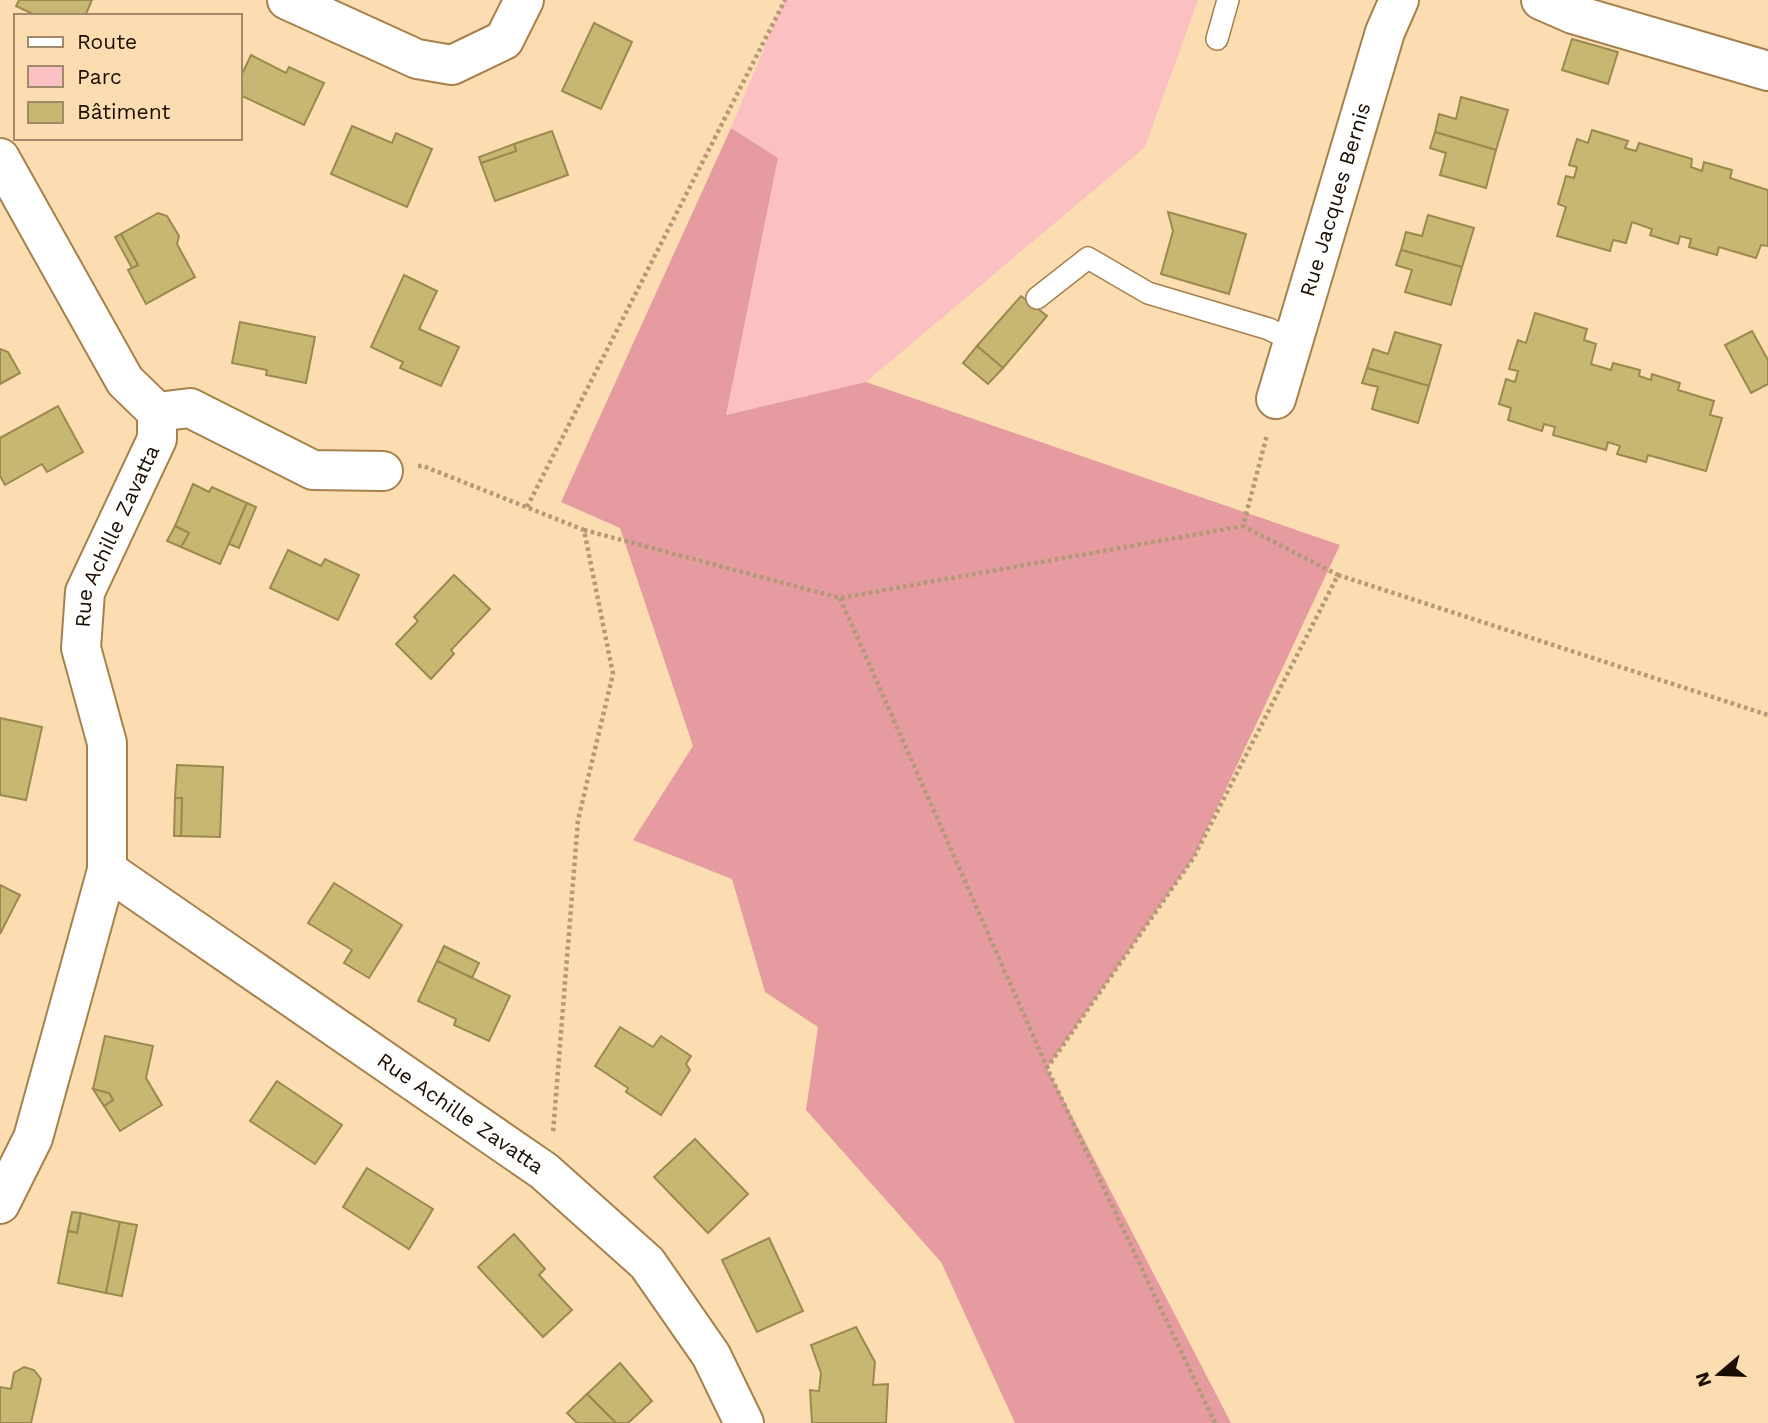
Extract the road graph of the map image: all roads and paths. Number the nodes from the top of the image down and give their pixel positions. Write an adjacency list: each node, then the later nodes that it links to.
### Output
1 (287, 0): 2 (street)
2 (524, 0)
3 (785, 0): 15 (path)
4 (1228, 0): 7 (lane)
5 (1399, 0): 11 (street, Rue Jacques Bernis)
6 (1541, 0): 8 (street)
7 (1217, 39)
8 (1768, 71)
9 (0, 158): 13 (street)
10 (1037, 298): 11 (lane)
11 (1293, 341): 12 (street, Rue Jacques Bernis)
12 (1276, 399): 16 (path)
13 (157, 412): 14 (street); 21 (street, Rue Achille Zavatta)
14 (383, 471): 15 (path)
15 (527, 507): 17 (path)
16 (1243, 526): 18 (path); 19 (path)
17 (584, 530): 19 (path); 23 (path)
18 (1338, 575): 20 (path); 22 (path)
19 (840, 598): 22 (path)
20 (1768, 715)
21 (107, 870): 23 (street, Rue Achille Zavatta); 24 (street, Rue Achille Zavatta)
22 (1047, 1068): 26 (path)
23 (544, 1171): 25 (street, Rue Achille Zavatta)
24 (0, 1204)
25 (744, 1423)
26 (1215, 1423)

